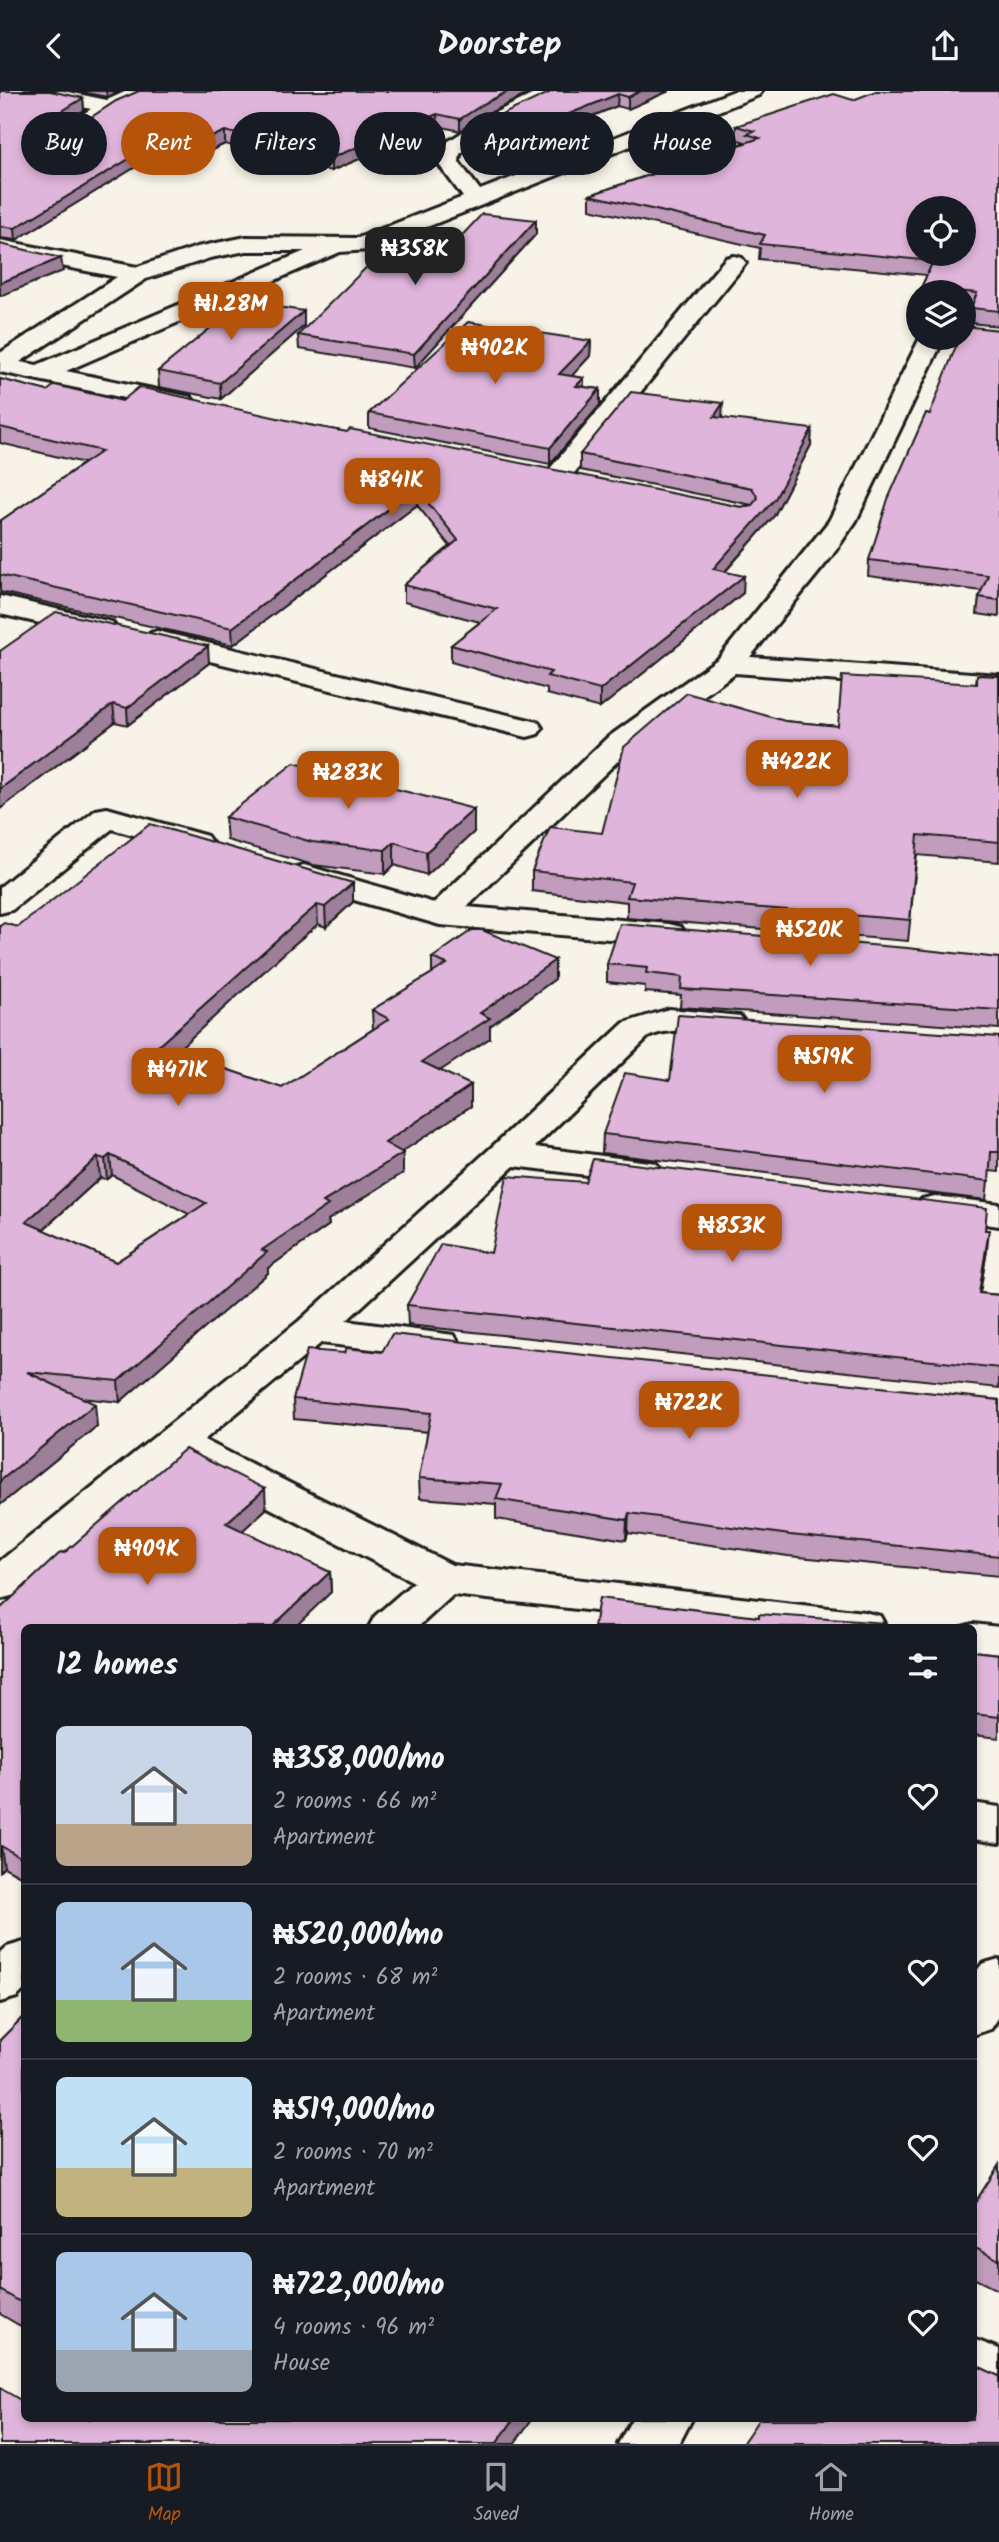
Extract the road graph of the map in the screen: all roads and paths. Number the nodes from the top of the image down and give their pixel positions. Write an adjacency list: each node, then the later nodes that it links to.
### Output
1 (34, 91): 5 (street)
2 (144, 91): 5 (street)
3 (557, 91): 7 (street)
4 (752, 91): 7 (street)
5 (109, 107): 6 (street)
6 (101, 112)
7 (475, 198): 8 (street)
8 (339, 245): 11 (street); 14 (street)
9 (0, 247): 11 (street)
10 (734, 263): 17 (street)
11 (138, 274): 13 (street)
12 (926, 350): 20 (street)
13 (0, 365): 14 (street)
14 (40, 373): 15 (street)
15 (203, 406)
16 (530, 471): 17 (street)
17 (557, 477): 18 (street)
18 (583, 482)
19 (0, 605): 22 (street)
20 (729, 664): 21 (street); 26 (street)
21 (999, 684)
22 (527, 728)
23 (227, 853): 25 (street)
24 (280, 868): 26 (street)
25 (0, 903)
26 (439, 915): 27 (street)
27 (699, 936)
28 (763, 1026): 29 (street)
29 (506, 1154): 30 (street); 33 (street)
30 (670, 1174)
31 (903, 1203): 32 (street)
32 (999, 1215)
33 (313, 1330): 34 (street); 35 (street)
34 (478, 1348)
35 (174, 1442): 36 (street); 37 (street)
36 (444, 1579): 38 (street); 39 (street)
37 (0, 1584)
38 (394, 1624)
39 (838, 1624)
40 (977, 1640): 41 (street)
41 (999, 1643)
42 (977, 1822): 43 (street)
43 (999, 1825)
44 (21, 1964): 46 (street)
45 (999, 1978): 47 (street)
46 (0, 1983)
47 (977, 2009)
48 (977, 2365): 49 (street)
49 (999, 2375)
50 (662, 2422): 51 (street)
51 (646, 2444)

